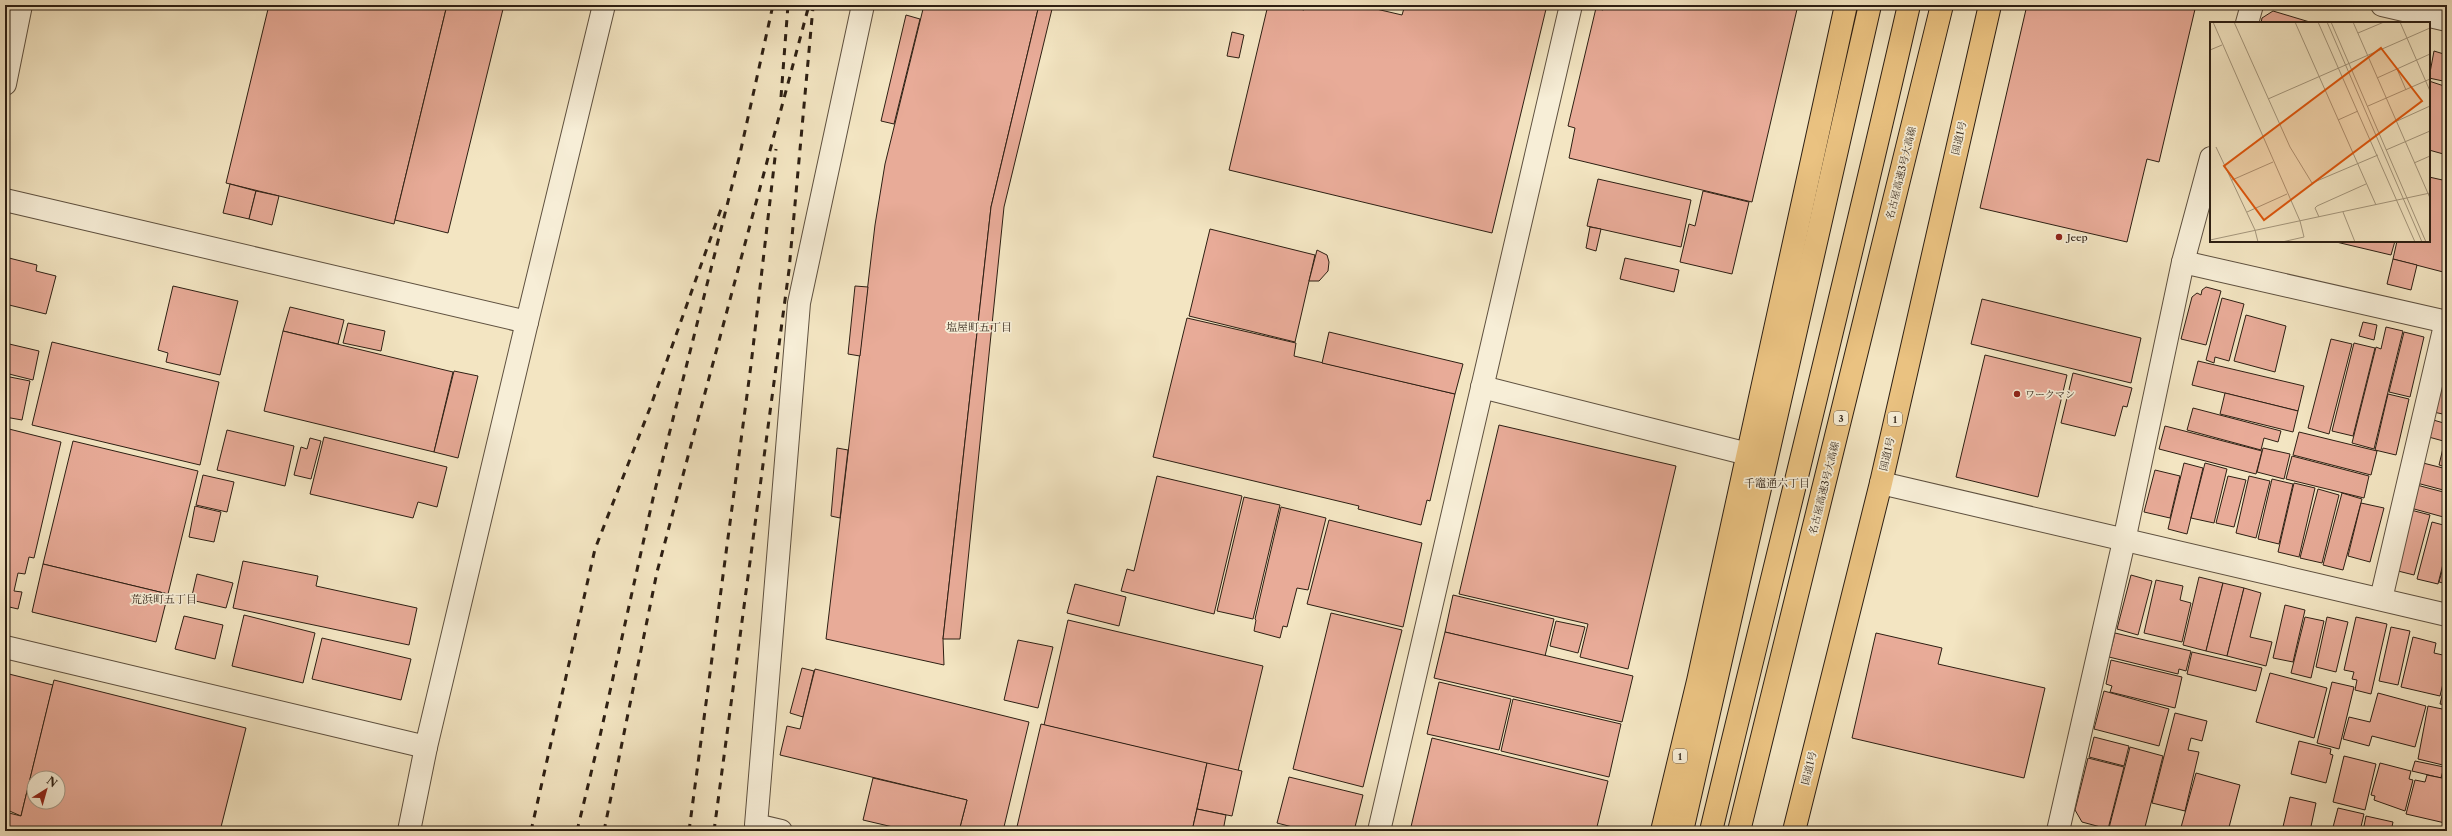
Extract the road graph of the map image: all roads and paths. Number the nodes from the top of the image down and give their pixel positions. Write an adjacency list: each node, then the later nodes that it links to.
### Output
1 (20, 5): 14 (street)
2 (604, 5): 18 (street)
3 (863, 5): 29 (street)
4 (1571, 5): 20 (street)
5 (1846, 5): 21 (highway, 1)
6 (1870, 5): 32 (highway)
7 (1909, 5): 33 (highway)
8 (1942, 5): 34 (highway, 名古屋高速3号大高線 / 3)
9 (1990, 5): 22 (highway, 国道1号 / 1)
10 (2252, 5): 13 (street)
11 (2382, 5): 12 (street)
12 (2447, 20)
13 (2247, 22)
14 (5, 84)
15 (2210, 162): 17 (street)
16 (5, 200): 18 (street)
17 (2183, 262): 19 (street); 23 (street)
18 (527, 322): 27 (street)
19 (2447, 322): 24 (street)
20 (1482, 387): 21 (street); 30 (street)
21 (1748, 454): 31 (highway, 1)
22 (1880, 483): 23 (street); 35 (highway, 国道1号 / 1)
23 (2124, 541): 24 (street); 36 (street)
24 (2381, 599): 25 (street)
25 (2447, 615)
26 (5, 647): 27 (street)
27 (426, 747): 28 (street)
28 (409, 831)
29 (781, 831)
30 (1379, 831)
31 (1662, 831)
32 (1682, 831)
33 (1711, 831)
34 (1739, 831)
35 (1794, 831)
36 (2058, 831)

